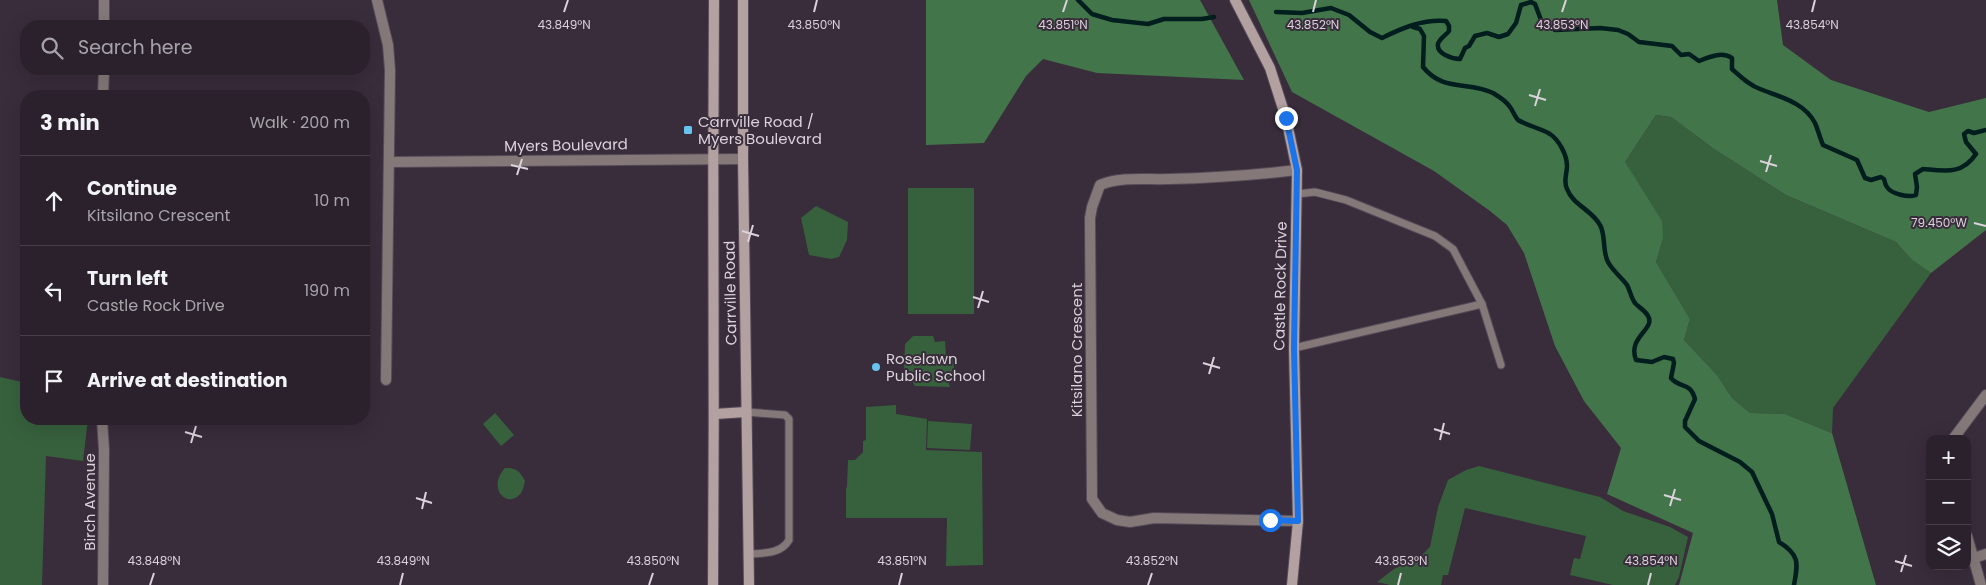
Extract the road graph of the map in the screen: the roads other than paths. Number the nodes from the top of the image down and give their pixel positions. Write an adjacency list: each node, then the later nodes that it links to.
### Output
1 (104, 0): 6 (street)
2 (377, 0): 11 (street)
3 (714, 0): 9 (main road, Carrville Road)
4 (743, 0): 10 (main road, Carrville Road)
5 (1235, 0): 12 (main road, Castle Rock Drive)
6 (104, 20)
7 (104, 75): 8 (street)
8 (103, 90)
9 (713, 159): 10 (street, Myers Boulevard); 11 (street, Myers Boulevard); 20 (main road, Carrville Road)
10 (742, 159): 19 (main road, Carrville Road)
11 (390, 162): 17 (street)
12 (1297, 170): 13 (main road, Castle Rock Drive); 23 (street, Kitsilano Crescent)
13 (1297, 194): 14 (lane); 15 (main road, Castle Rock Drive)
14 (1482, 304): 15 (lane); 16 (lane)
15 (1294, 348): 23 (main road, Castle Rock Drive)
16 (1501, 365)
17 (386, 380)
18 (1986, 395): 22 (street)
19 (746, 412): 20 (main road); 25 (main road, Carrville Road); 25 (lane)
20 (715, 414): 29 (main road, Carrville Road)
21 (102, 425): 28 (street, Birch Avenue)
22 (1956, 435)
23 (1298, 521): 31 (main road, Castle Rock Drive)
24 (1971, 549): 27 (street)
25 (749, 554): 30 (main road, Carrville Road)
26 (1986, 554): 27 (street)
27 (1974, 558): 32 (street)
28 (103, 585)
29 (713, 585)
30 (749, 585)
31 (1292, 585)
32 (1981, 585)

